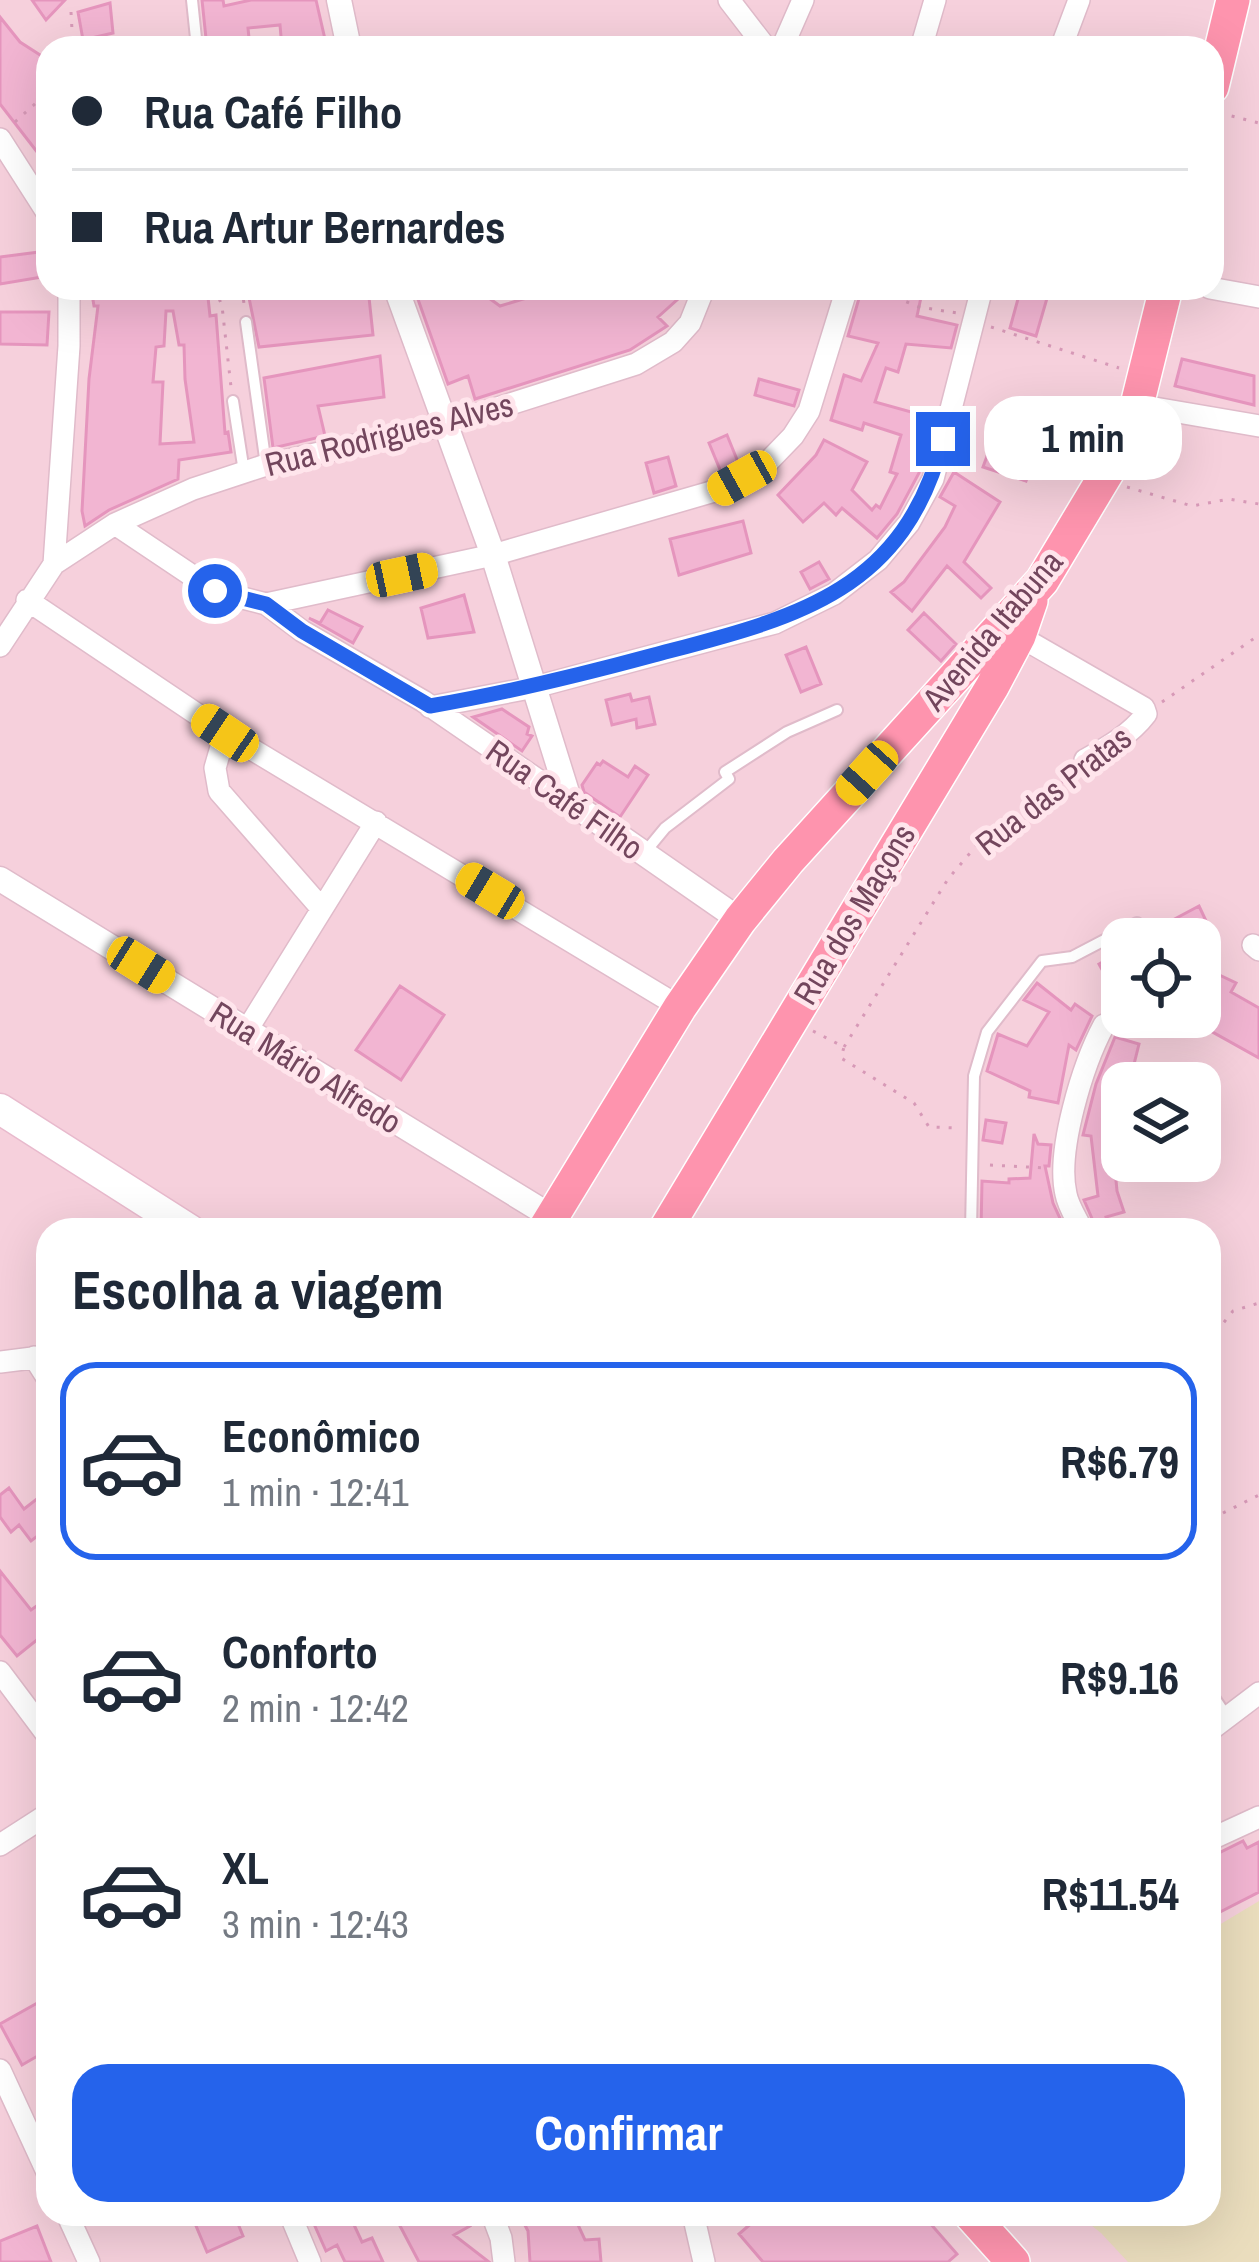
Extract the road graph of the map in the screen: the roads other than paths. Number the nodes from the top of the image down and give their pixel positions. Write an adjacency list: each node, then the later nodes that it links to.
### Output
1 (192, 0): 8 (lane)
2 (338, 0): 9 (street)
3 (729, 0): 10 (street)
4 (803, 0): 11 (street)
5 (935, 0): 12 (street)
6 (1078, 0): 13 (street)
7 (1233, 0): 14 (main road)
8 (196, 36)
9 (346, 36)
10 (757, 36)
11 (787, 36)
12 (924, 36)
13 (1065, 36)
14 (1224, 37)
15 (7, 130): 16 (street)
16 (36, 189)
17 (1224, 291): 18 (street)
18 (1259, 297)
19 (69, 300): 33 (street)
20 (400, 300): 28 (street)
21 (699, 300): 28 (street, Rua Rodrigues Alves)
22 (843, 300): 32 (street)
23 (978, 300): 39 (street)
24 (1163, 300): 26 (main road, Avenida Itabuna)
25 (246, 322): 30 (lane)
26 (1141, 390): 29 (street); 34 (main road, Avenida Itabuna)
27 (232, 401): 30 (lane)
28 (444, 424): 30 (street, Rua Rodrigues Alves); 32 (street)
29 (1259, 426)
30 (255, 468): 31 (street, Rua Rodrigues Alves)
31 (115, 524): 33 (street, Rua Rodrigues Alves); 36 (street)
32 (493, 555): 36 (street); 39 (street)
33 (53, 564): 35 (street)
34 (1033, 593): 37 (main road, Rua dos Maçons); 40 (main road, Avenida Itabuna)
35 (27, 600): 38 (street); 43 (street)
36 (266, 604): 41 (street, Rua Café Filho)
37 (1019, 635): 44 (main road, Rua dos Maçons); 45 (street, Rua das Pratas)
38 (0, 646)
39 (535, 687): 41 (street); 46 (street)
40 (930, 704): 44 (main road); 51 (main road, Avenida Itabuna)
41 (430, 706): 46 (street, Rua Café Filho)
42 (837, 710): 48 (lane)
43 (225, 733): 47 (street); 50 (street)
44 (964, 733): 60 (main road, Rua dos Maçons)
45 (1085, 760)
46 (570, 802): 48 (street, Rua Café Filho)
47 (376, 822): 50 (street); 53 (street)
48 (644, 853): 51 (street, Rua Café Filho)
49 (0, 879): 54 (street, Rua Mário Alfredo)
50 (322, 909): 54 (street)
51 (740, 920): 53 (main road, Avenida Itabuna)
52 (1101, 942): 61 (lane)
53 (680, 1007): 59 (main road, Avenida Itabuna)
54 (247, 1030): 58 (street, Rua Mário Alfredo)
55 (1101, 1031): 62 (street)
56 (0, 1109): 57 (main road)
57 (171, 1218)
58 (540, 1218)
59 (551, 1218)
60 (671, 1218)
61 (971, 1218)
62 (1077, 1218)
63 (36, 1358): 64 (street)
64 (0, 1362)
65 (0, 1672): 67 (street)
66 (1259, 1693): 68 (street)
67 (36, 1717)
68 (1221, 1722)
69 (1259, 1817): 71 (street)
70 (36, 1822): 72 (street)
71 (1221, 1834)
72 (0, 1845)
73 (0, 2071): 74 (street)
74 (36, 2148)
75 (72, 2226): 80 (street)
76 (295, 2226): 81 (street)
77 (495, 2226): 82 (street)
78 (696, 2226): 83 (street)
79 (981, 2226): 84 (main road)
80 (89, 2262)
81 (310, 2262)
82 (504, 2262)
83 (704, 2262)
84 (1013, 2262)

